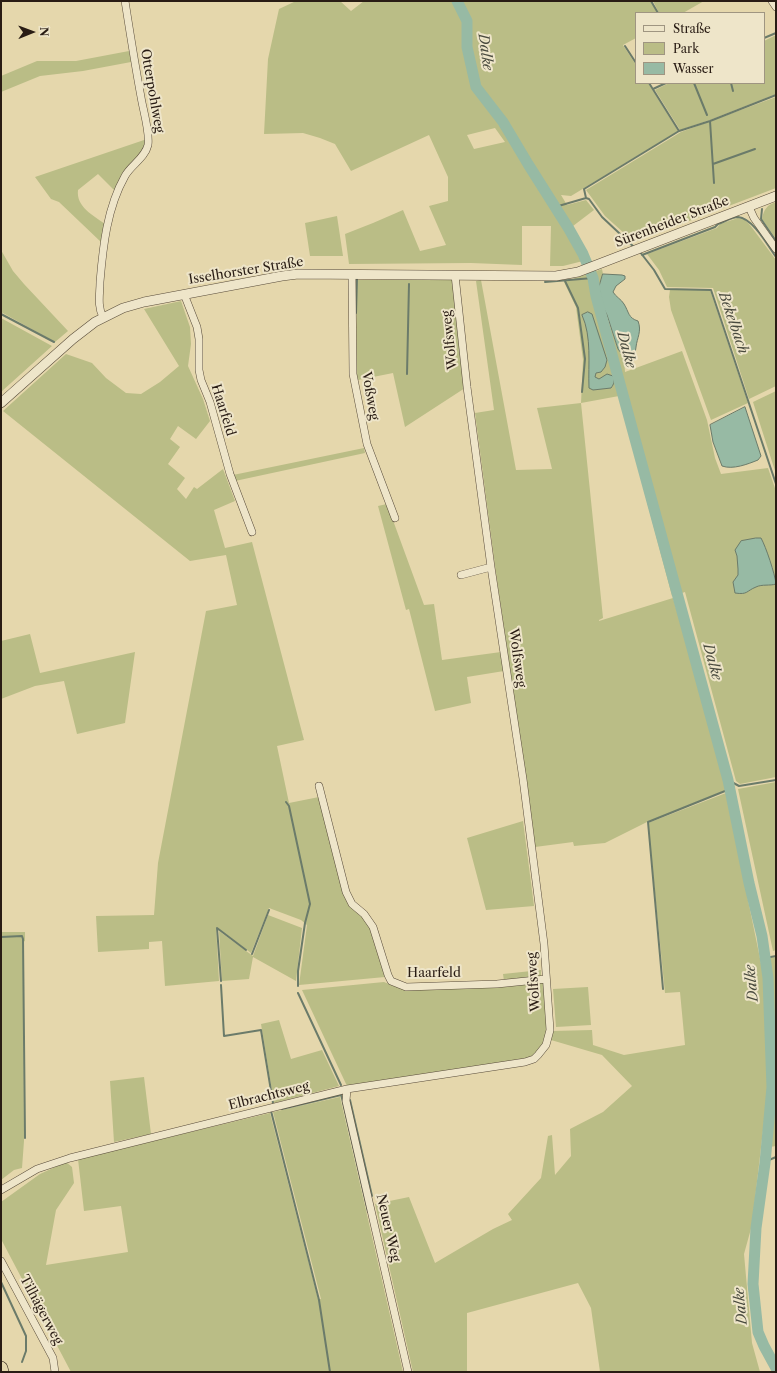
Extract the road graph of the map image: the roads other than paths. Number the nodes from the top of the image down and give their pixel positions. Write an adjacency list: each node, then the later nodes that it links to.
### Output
1 (125, 1): 11 (street, Otterpohlweg)
2 (772, 1): 3 (street)
3 (776, 7)
4 (776, 196): 5 (street, Sürenheider Straße)
5 (749, 207): 6 (street); 7 (street, Sürenheider Straße)
6 (776, 250)
7 (578, 272): 9 (street, Isselhorster Straße)
8 (352, 274): 9 (street, Isselhorster Straße); 10 (street, Isselhorster Straße); 13 (street, Voßweg)
9 (455, 275): 15 (street, Wolfsweg)
10 (184, 294): 11 (street, Isselhorster Straße); 14 (street, Haarfeld)
11 (103, 317): 12 (street, Isselhorster Straße)
12 (1, 403)
13 (395, 518)
14 (252, 532)
15 (491, 567): 16 (street); 18 (street, Wolfsweg)
16 (461, 575)
17 (319, 786): 18 (street, Haarfeld)
18 (546, 979): 19 (street, Wolfsweg)
19 (546, 1045): 20 (street, Elbrachtsweg)
20 (347, 1089): 21 (street, Elbrachtsweg); 26 (street, Neuer Weg)
21 (1, 1190)
22 (1, 1261): 25 (street, Tilhägerweg)
23 (1, 1368): 24 (highway)
24 (2, 1372)
25 (55, 1372)
26 (408, 1372)

